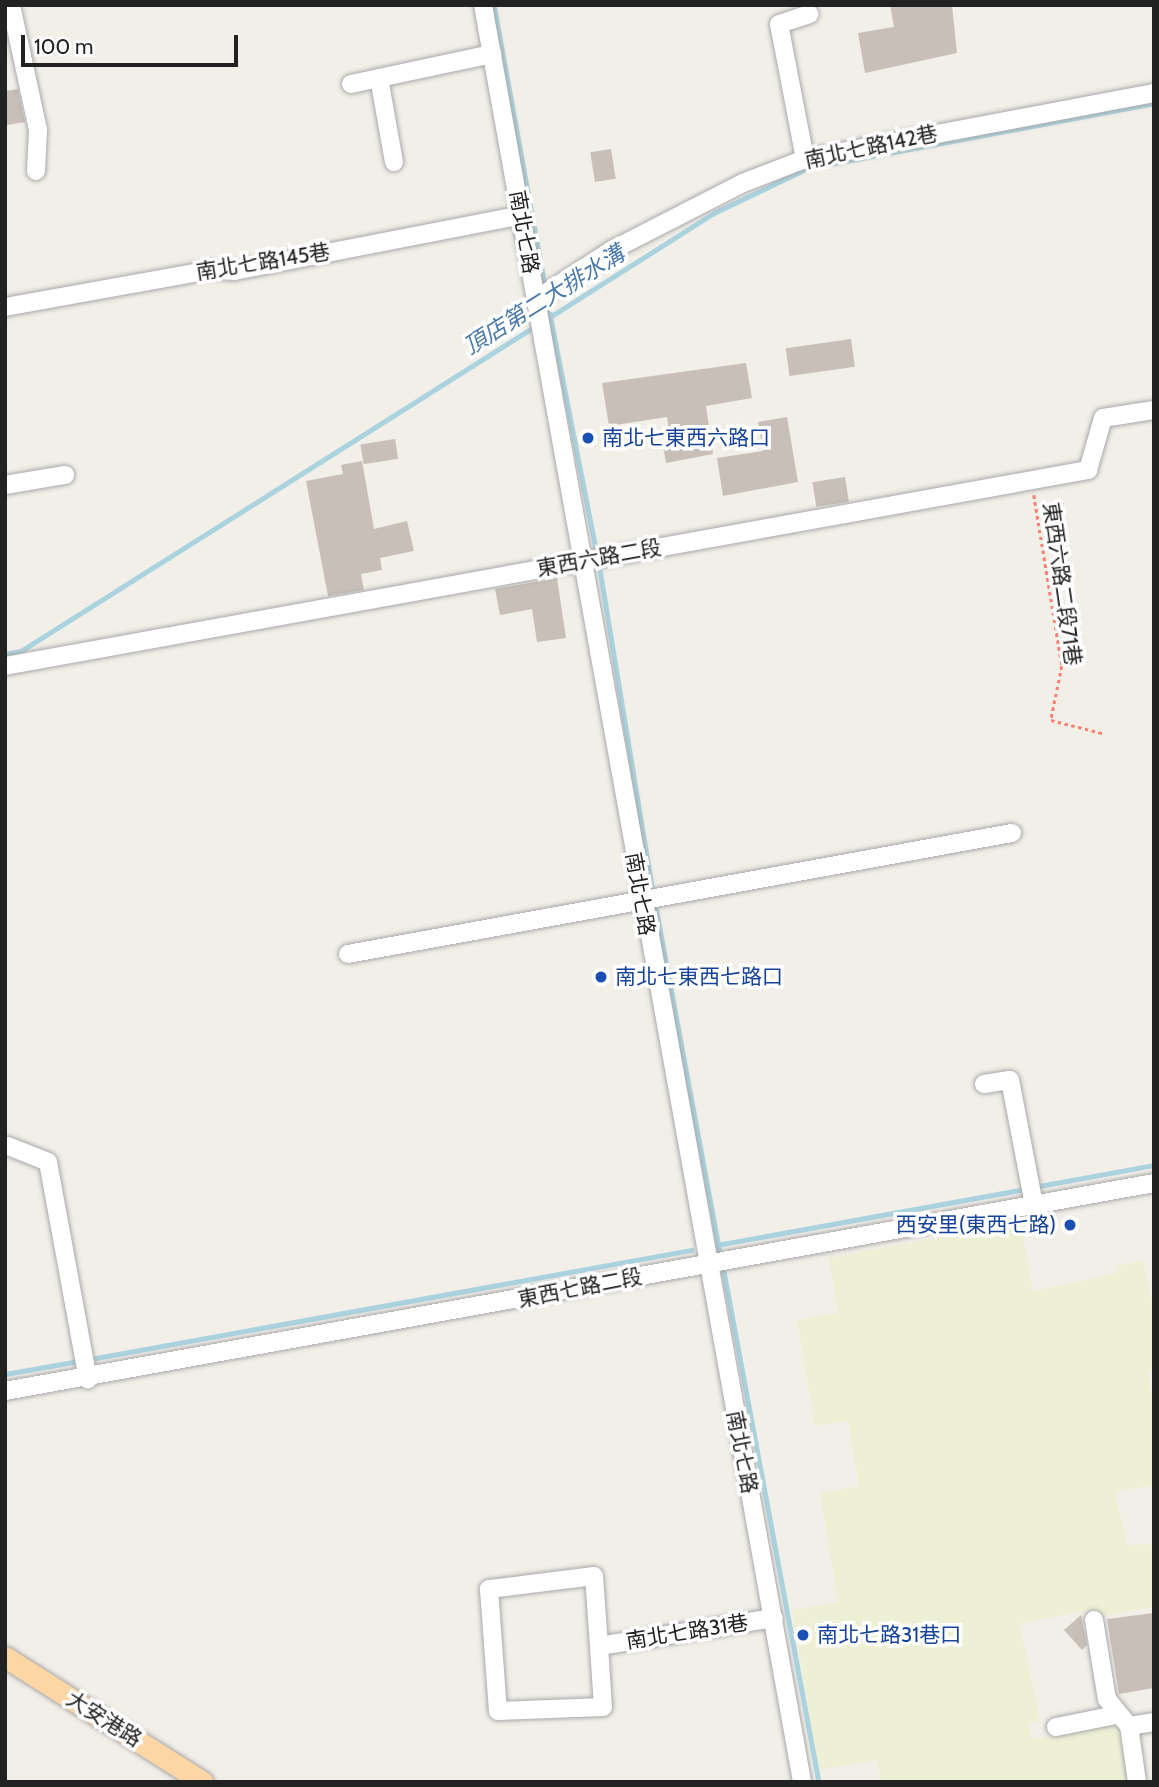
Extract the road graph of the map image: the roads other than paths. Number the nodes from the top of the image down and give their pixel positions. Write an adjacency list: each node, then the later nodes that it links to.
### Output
1 (11, 5): 10 (street)
2 (483, 5): 4 (street, 南北七路)
3 (809, 14): 8 (street)
4 (492, 54): 5 (street); 11 (street, 南北七路)
5 (379, 78): 6 (street); 9 (street)
6 (351, 84)
7 (1154, 93): 8 (street, 南北七路142巷)
8 (805, 159): 12 (street, 南北七路142巷)
9 (394, 162)
10 (36, 171)
11 (521, 215): 12 (street, 南北七路); 13 (street, 南北七路145巷)
12 (536, 300): 17 (street, 南北七路)
13 (5, 307)
14 (1154, 410): 17 (street, 東西六路二段)
15 (65, 475): 16 (street)
16 (5, 485)
17 (585, 560): 18 (street, 東西六路二段); 20 (street, 南北七路)
18 (5, 666)
19 (1012, 833): 20 (street)
20 (640, 900): 21 (street); 26 (street, 南北七路)
21 (348, 954)
22 (984, 1084): 25 (street)
23 (8, 1146): 27 (street)
24 (1154, 1183): 25 (street, 東西七路二段)
25 (1034, 1205): 26 (street, 東西七路二段)
26 (707, 1264): 27 (street, 東西七路二段); 29 (street, 南北七路)
27 (88, 1379): 28 (street, 東西七路二段)
28 (5, 1391)
29 (774, 1618): 31 (street, 南北七路31巷); 37 (street, 南北七路)
30 (1094, 1620): 33 (street)
31 (600, 1646): 31 (street, 南北七路31巷)
32 (5, 1657): 36 (main road, 大安港路)
33 (1123, 1721): 34 (street); 35 (street); 38 (street)
34 (1154, 1722)
35 (1056, 1727)
36 (203, 1782)
37 (802, 1782)
38 (1137, 1782)

